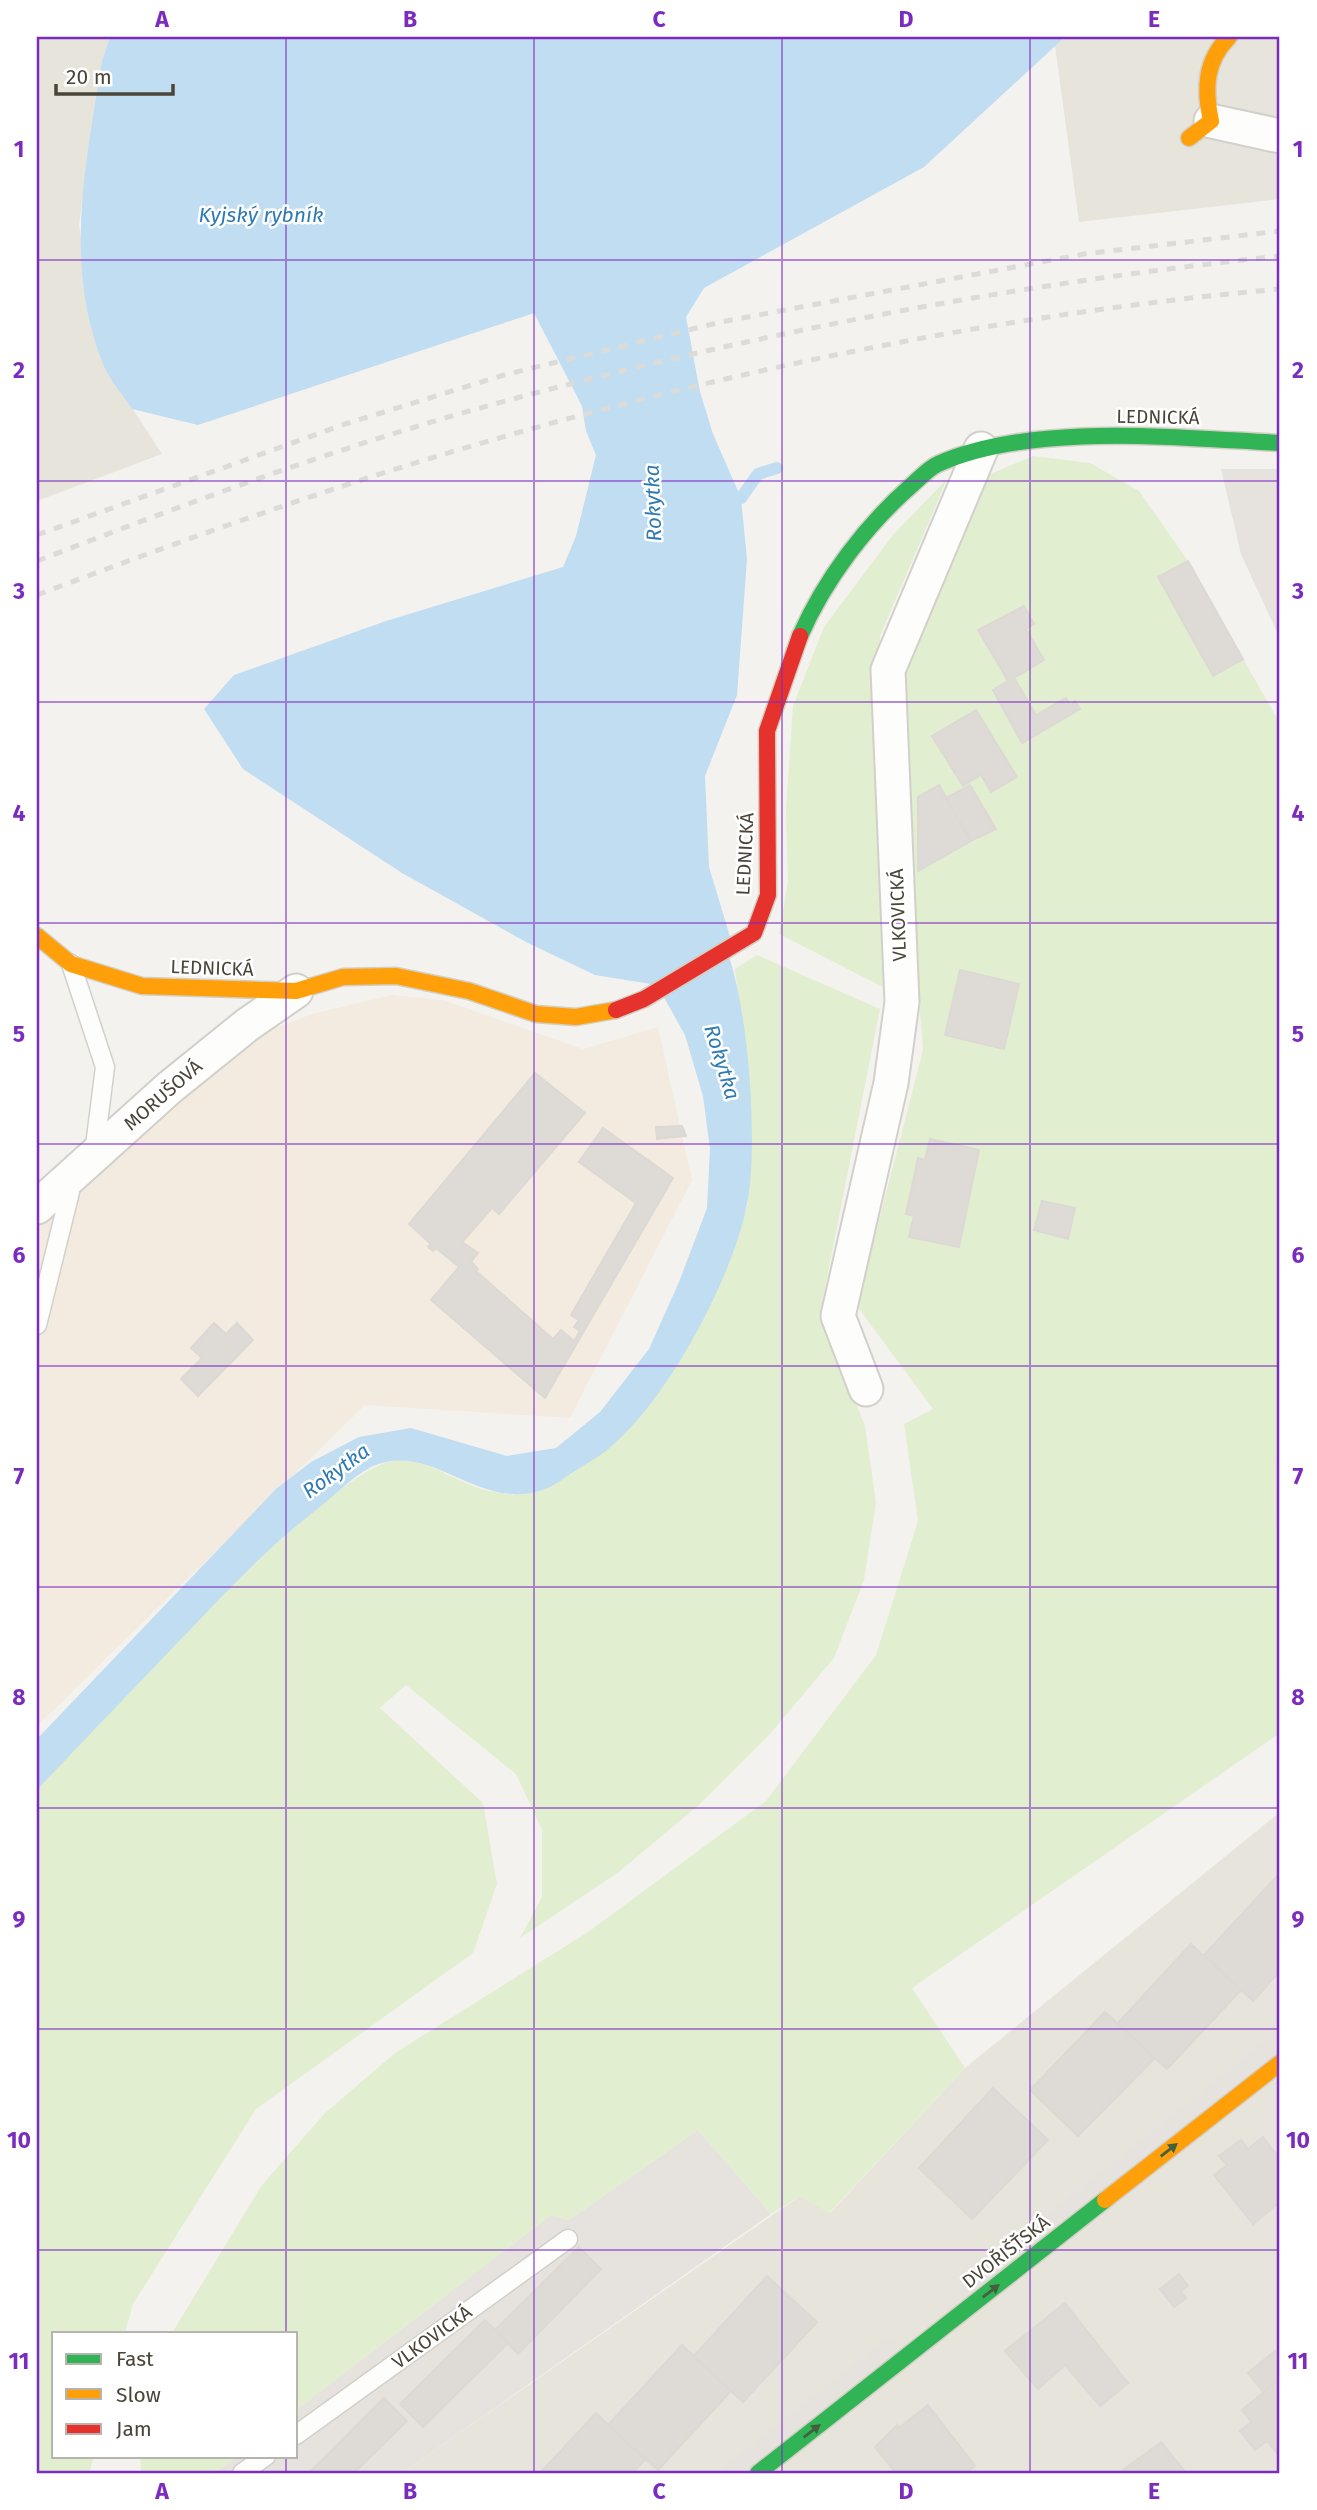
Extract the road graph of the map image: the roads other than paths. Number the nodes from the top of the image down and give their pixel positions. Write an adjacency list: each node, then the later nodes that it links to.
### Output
1 (1230, 37): 2 (street)
2 (1200, 129): 3 (street)
3 (1280, 136)
4 (1280, 443): 5 (street, LEDNICKÁ)
5 (981, 449): 8 (street, LEDNICKÁ); 13 (street, VLKOVICKÁ)
6 (37, 936): 7 (street)
7 (71, 964): 8 (street, LEDNICKÁ); 9 (lane)
8 (296, 991): 9 (street, MORUŠOVÁ)
9 (94, 1156): 10 (street, MORUŠOVÁ)
10 (65, 1184): 11 (street, MORUŠOVÁ); 12 (lane)
11 (37, 1207)
12 (37, 1325)
13 (866, 1389)
14 (1280, 2063): 19 (street, DVOŘIŠŤSKÁ, one-way to 14)
15 (569, 2239): 16 (lane, VLKOVICKÁ)
16 (298, 2434)
17 (264, 2458): 18 (lane)
18 (242, 2473)
19 (758, 2473)

